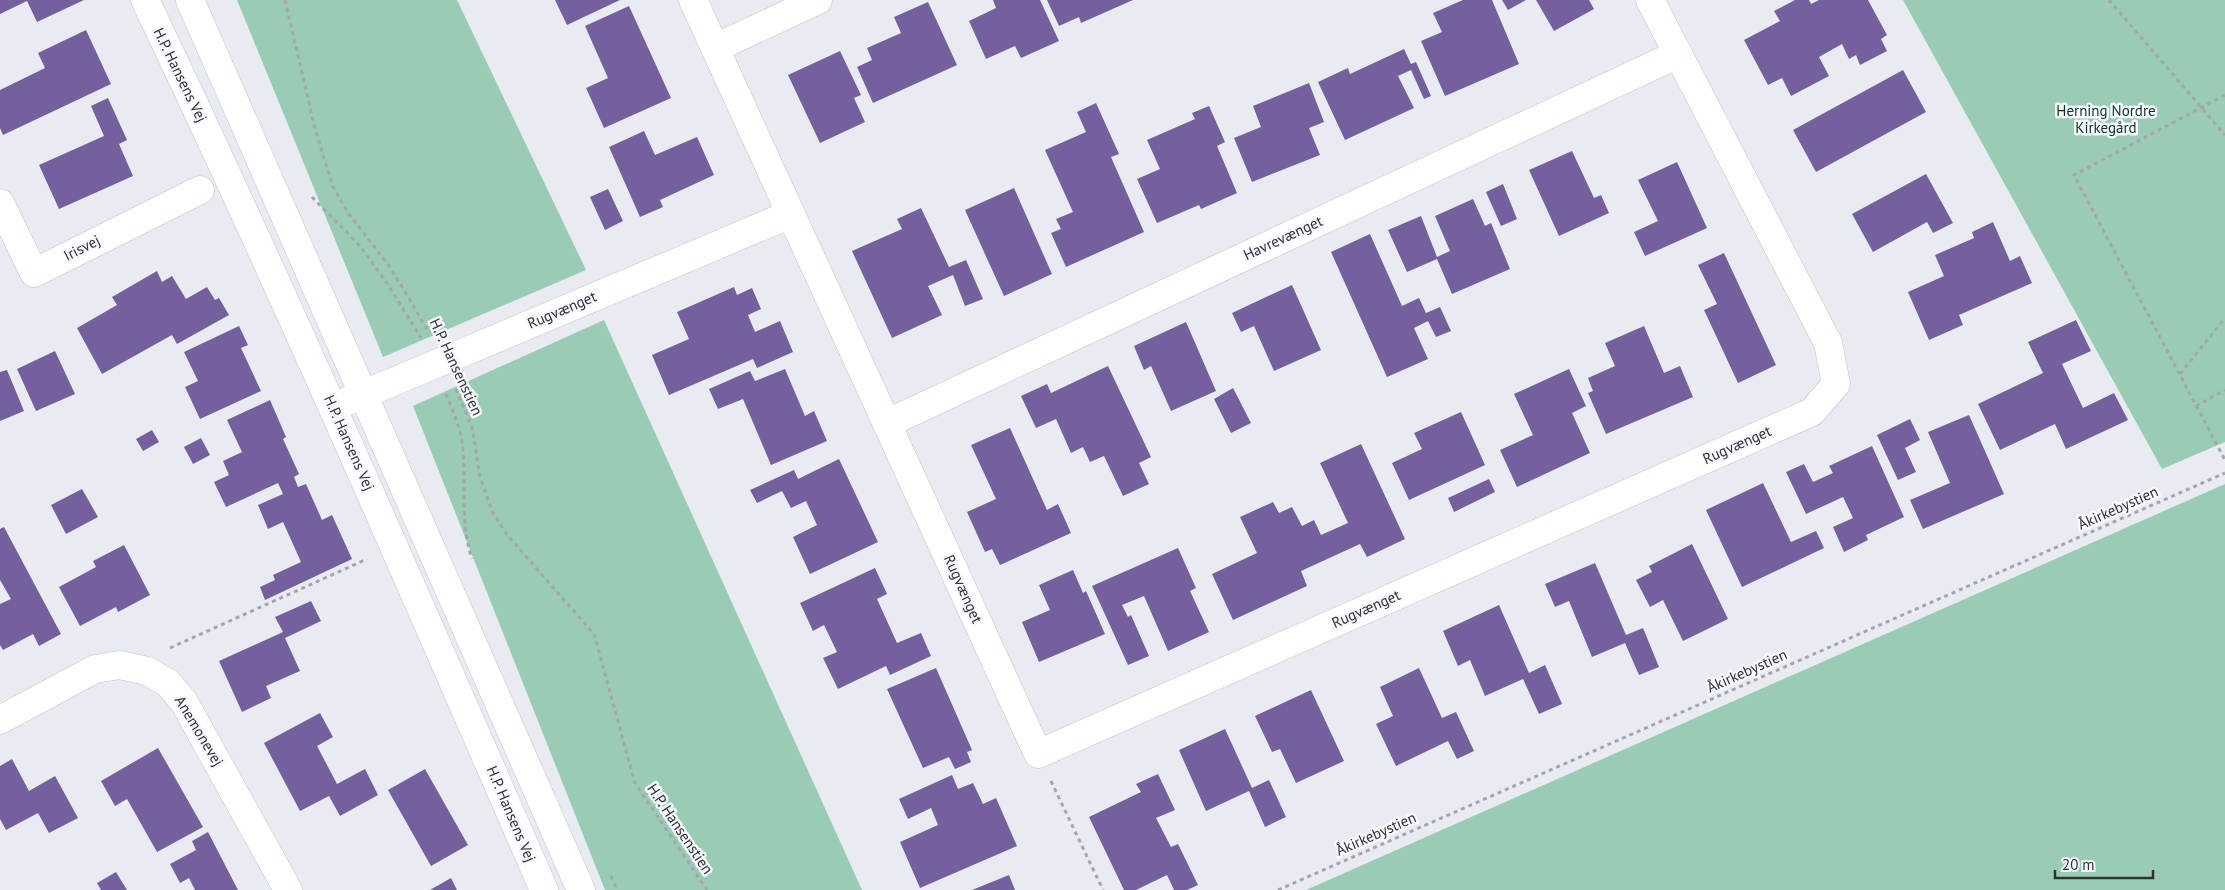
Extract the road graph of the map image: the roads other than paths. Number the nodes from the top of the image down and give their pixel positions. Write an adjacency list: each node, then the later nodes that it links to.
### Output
1 (145, 0): 12 (street, H.P. Hansens Vej)
2 (190, 0): 11 (street)
3 (693, 0): 6 (street, Rugvænget)
4 (818, 0): 6 (street)
5 (1650, 0): 7 (street, Rugvænget)
6 (715, 48): 10 (street, Rugvænget)
7 (1678, 54): 13 (street, Havrevænget); 13 (street, Rugvænget)
8 (200, 190): 9 (street, Irisvej)
9 (0, 203)
10 (791, 214): 11 (street, Rugvænget); 13 (street, Rugvænget)
11 (365, 394): 12 (street, Rugvænget); 17 (street)
12 (333, 408): 16 (street, H.P. Hansens Vej)
13 (888, 423)
14 (0, 720): 15 (street, Anemonevej)
15 (288, 890)
16 (544, 890)
17 (581, 890)

